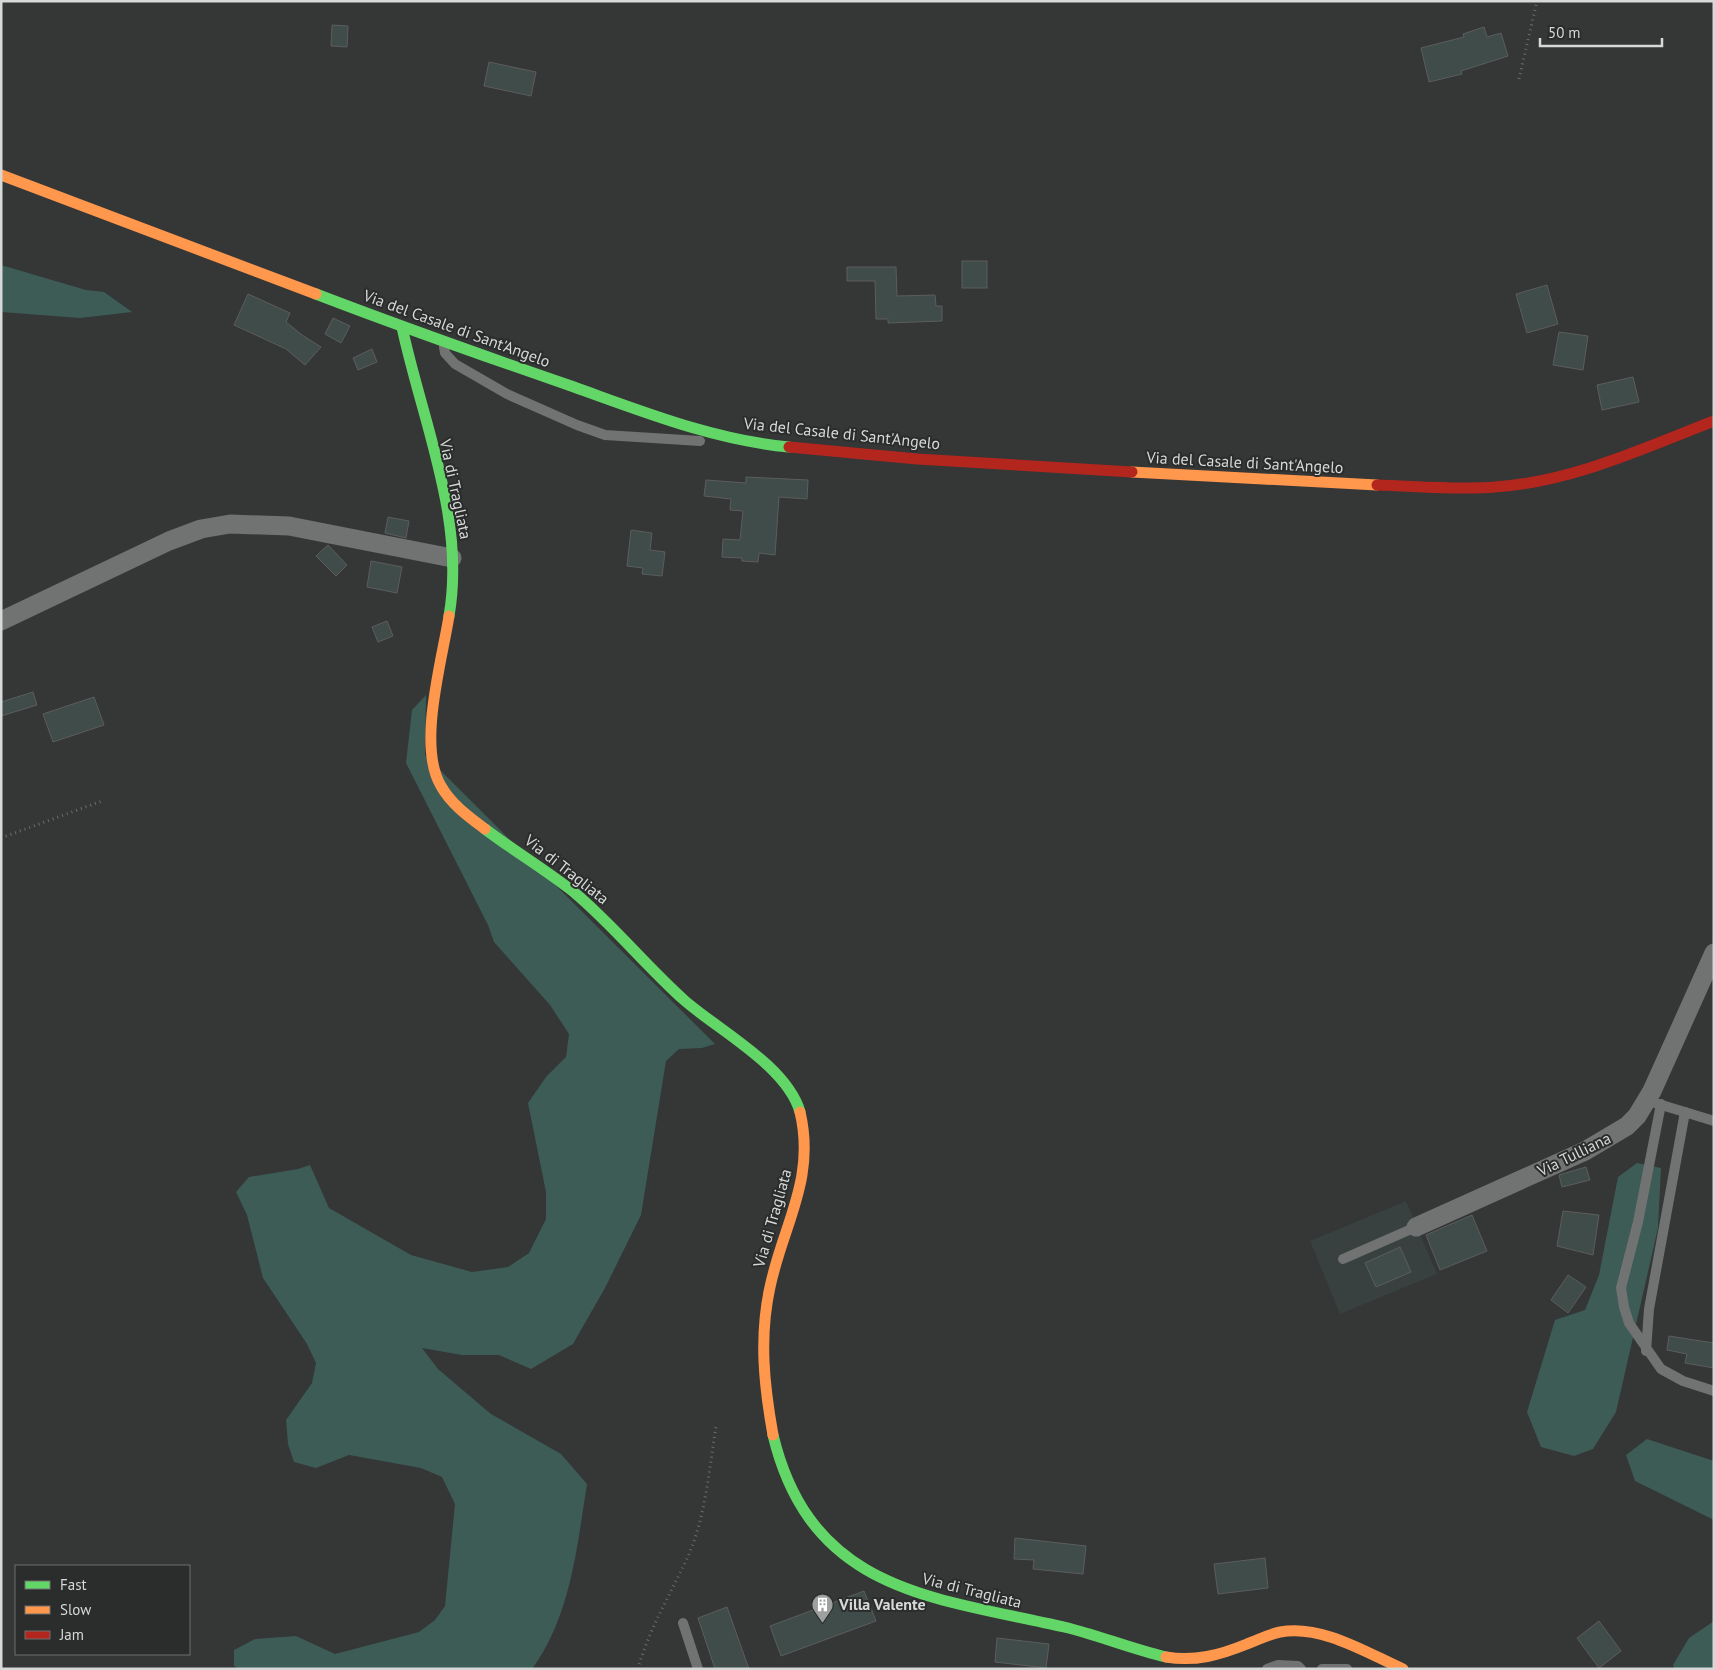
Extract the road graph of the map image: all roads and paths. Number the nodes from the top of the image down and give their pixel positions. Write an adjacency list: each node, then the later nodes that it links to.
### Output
1 (1537, 1): 2 (path)
2 (1519, 79)
3 (1, 175): 4 (street, Via del Casale di Sant'Angelo)
4 (402, 327): 5 (street, Via del Casale di Sant'Angelo); 8 (street, Via di Tragliata)
5 (442, 341): 7 (street, Via del Casale di Sant'Angelo); 7 (lane)
6 (1714, 421): 7 (street, Via del Casale di Sant'Angelo)
7 (724, 436)
8 (452, 558): 9 (street); 22 (street, Via di Tragliata)
9 (1, 621)
10 (102, 801): 11 (path)
11 (1, 838)
12 (1714, 953): 13 (street, Via Tulliana)
13 (1654, 1102): 14 (lane); 16 (street, Via Tulliana); 18 (lane)
14 (1685, 1112): 15 (lane); 18 (lane)
15 (1714, 1120)
16 (1416, 1227): 17 (lane, Via Tulliana)
17 (1343, 1259)
18 (1646, 1350): 19 (lane)
19 (1714, 1391)
20 (716, 1427): 23 (path)
21 (683, 1623): 24 (lane)
22 (1226, 1661): 29 (street, Via di Tragliata)
23 (638, 1669)
24 (698, 1669)
25 (1267, 1669): 26 (lane)
26 (1301, 1669)
27 (1322, 1669): 28 (lane)
28 (1347, 1669)
29 (1403, 1669)

